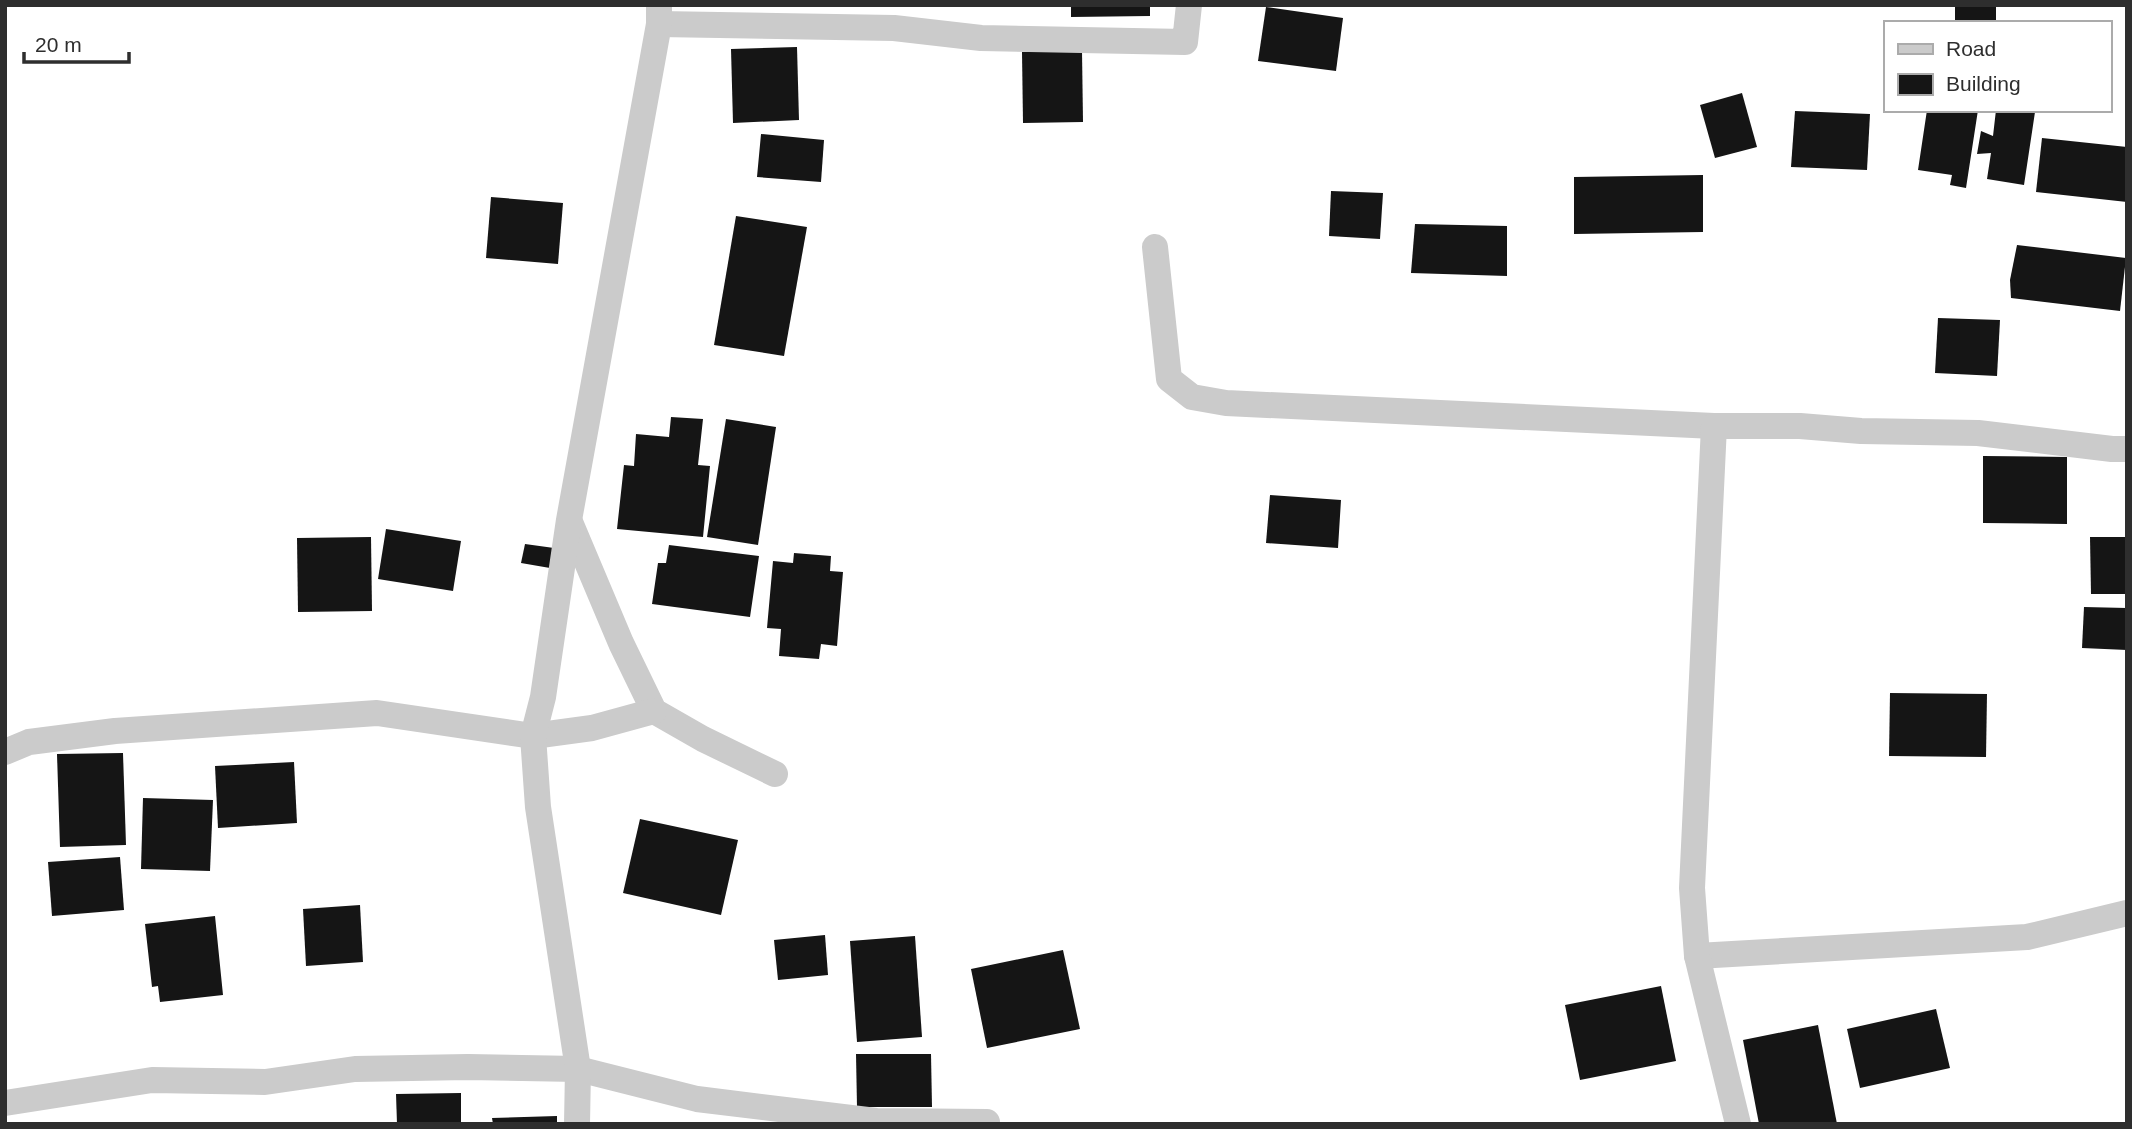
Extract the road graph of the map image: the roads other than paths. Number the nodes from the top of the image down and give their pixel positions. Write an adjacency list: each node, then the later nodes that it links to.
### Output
1 (1189, 5): 2 (street)
2 (659, 14): 6 (street)
3 (1155, 247): 4 (street)
4 (1714, 426): 5 (street); 12 (street)
5 (2127, 449)
6 (569, 520): 7 (street); 8 (street)
7 (654, 711): 8 (street); 10 (street)
8 (533, 736): 9 (street); 13 (street)
9 (5, 752)
10 (775, 774)
11 (2127, 913): 12 (street)
12 (1697, 956): 17 (street)
13 (578, 1069): 14 (street); 15 (street); 16 (street)
14 (5, 1103)
15 (987, 1122)
16 (577, 1124)
17 (1738, 1124)

